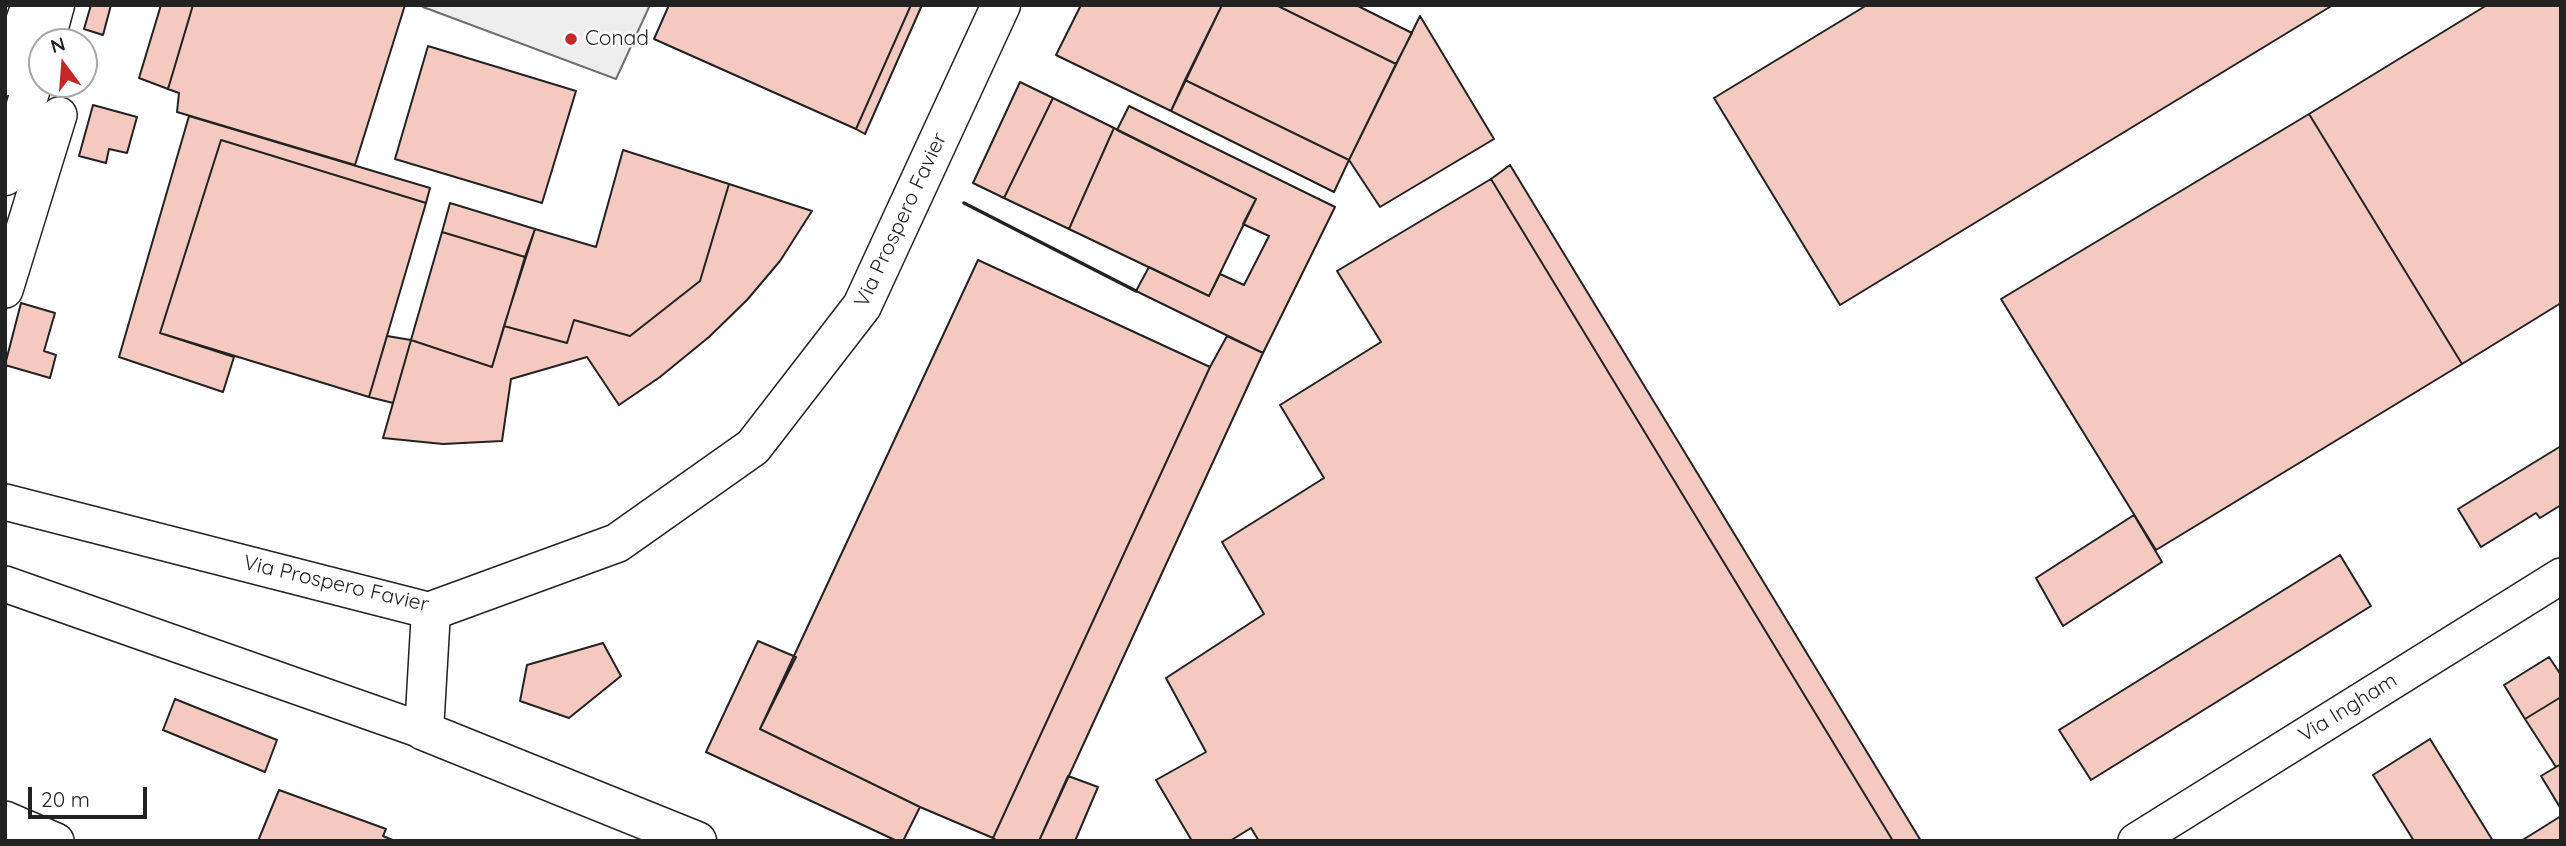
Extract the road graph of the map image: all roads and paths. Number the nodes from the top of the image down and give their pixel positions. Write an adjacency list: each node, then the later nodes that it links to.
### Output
1 (29, 5): 4 (street)
2 (55, 5): 5 (street)
3 (1001, 5): 12 (street, Via Prospero Favier)
4 (29, 28)
5 (49, 28)
6 (31, 98): 7 (street); 8 (street)
7 (5, 176)
8 (5, 290)
9 (5, 502): 12 (street, Via Prospero Favier)
10 (2561, 576): 17 (street, Via Ingham)
11 (5, 584): 13 (street)
12 (431, 611): 13 (street)
13 (424, 731): 16 (street)
14 (5, 819): 15 (street)
15 (56, 841)
16 (697, 841)
17 (2136, 841)

